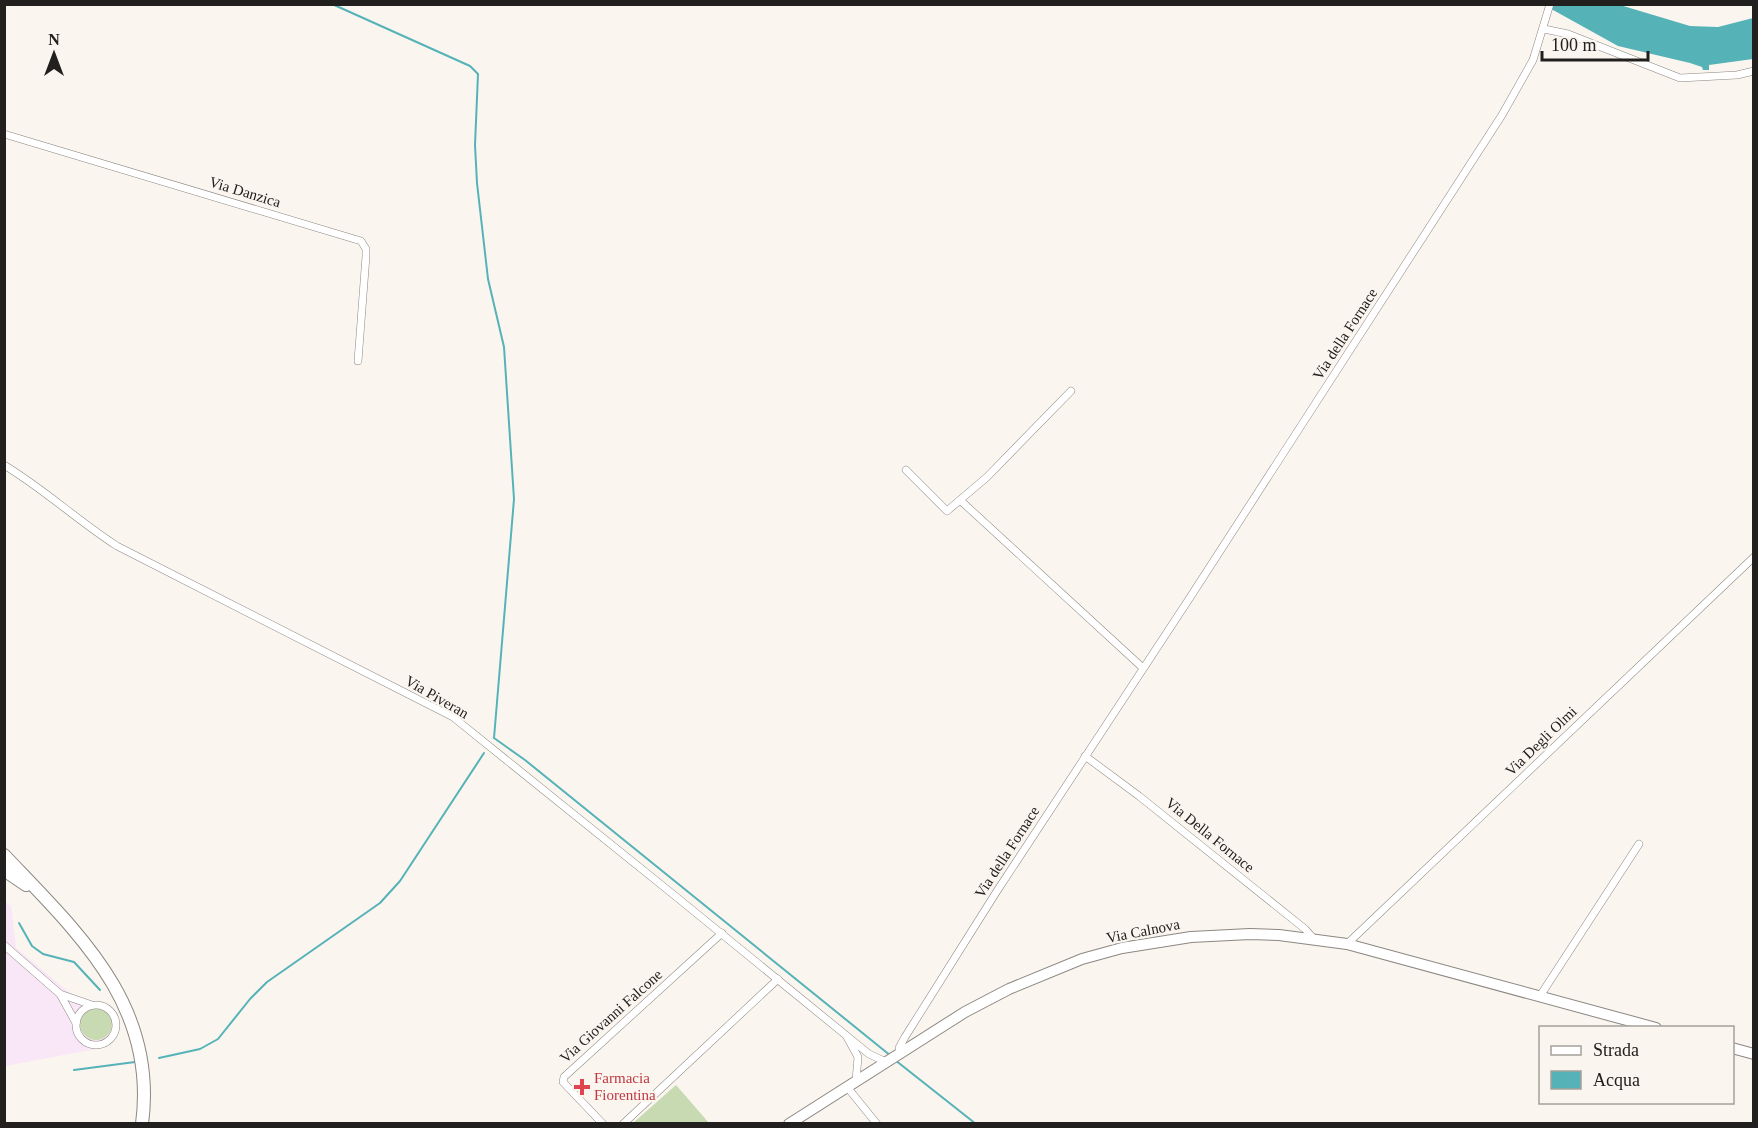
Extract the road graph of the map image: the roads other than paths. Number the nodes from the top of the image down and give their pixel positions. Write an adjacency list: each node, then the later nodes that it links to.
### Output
1 (1550, 4): 2 (street, Via della Fornace)
2 (1544, 29): 3 (street); 11 (street, Via della Fornace)
3 (1754, 71)
4 (4, 134): 5 (street, Via Danzica)
5 (358, 361)
6 (1071, 391): 9 (street)
7 (4, 465): 18 (street, Via Piveran)
8 (906, 470): 9 (street)
9 (960, 500): 11 (street)
10 (1754, 557): 20 (street, Via Degli Olmi)
11 (1143, 668): 12 (street, Via della Fornace)
12 (1085, 756): 19 (street, Via Della Fornace); 30 (street, Via della Fornace)
13 (1639, 844): 24 (street)
14 (4, 855): 17 (highway)
15 (4, 863): 17 (highway)
16 (4, 870): 17 (highway)
17 (40, 895): 37 (highway)
18 (722, 933): 22 (street, Via Piveran); 38 (street, Via Giovanni Falcone)
19 (1314, 939): 20 (main road, Via Calnova); 30 (main road, Via Calnova)
20 (1347, 944): 24 (main road, Via Calnova)
21 (5, 947): 23 (street)
22 (778, 979): 28 (street, Via Piveran); 39 (street)
23 (60, 994): 25 (street); 26 (street)
24 (1540, 996): 27 (main road, Via Calnova)
25 (92, 1005): 26 (street); 26 (street)
26 (76, 1023)
27 (1649, 1026)
28 (845, 1035): 31 (street, Via Piveran); 33 (street, Via Piveran)
29 (1734, 1049): 32 (main road)
30 (900, 1053): 34 (main road, Via Calnova)
31 (869, 1054): 34 (street, Via Piveran); 35 (street)
32 (1754, 1054)
33 (858, 1057): 35 (street, Via Piveran); 36 (street)
34 (887, 1061): 35 (main road, Via Calnova)
35 (872, 1070): 36 (main road, Via Calnova)
36 (851, 1084): 40 (main road, Via Calnova); 41 (street)
37 (142, 1124)
38 (603, 1124)
39 (623, 1124)
40 (789, 1124)
41 (877, 1124)

